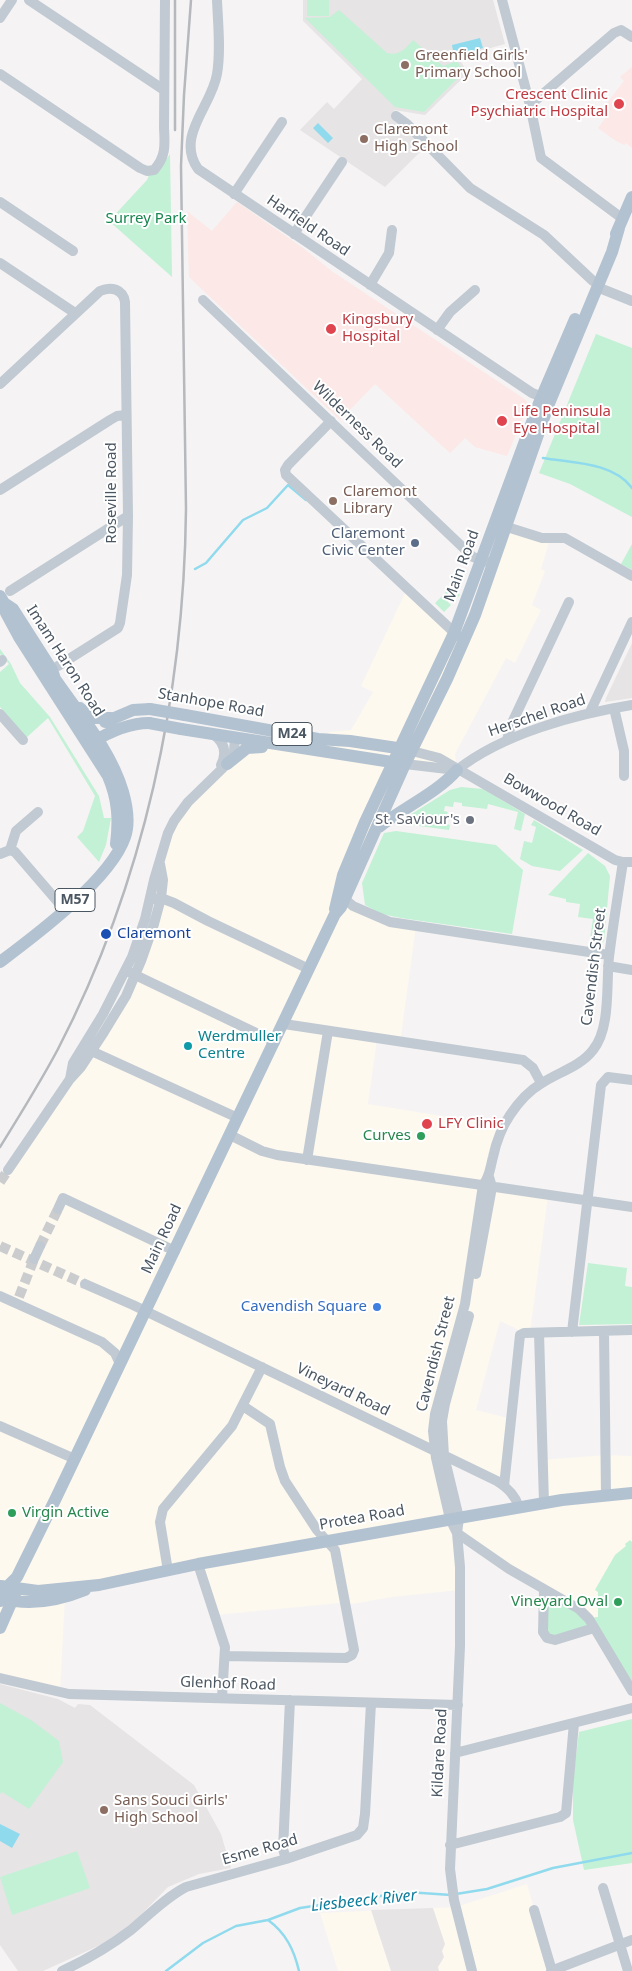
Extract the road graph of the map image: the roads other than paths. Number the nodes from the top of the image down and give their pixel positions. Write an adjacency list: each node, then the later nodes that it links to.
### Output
1 (12, 0): 6 (street)
2 (29, 0): 9 (street)
3 (165, 0): 9 (street)
4 (217, 0): 14 (street, Harfield Road)
5 (502, 0): 10 (street)
6 (0, 18)
7 (632, 37): 10 (street)
8 (0, 74): 9 (street)
9 (164, 90)
10 (530, 105): 17 (street)
11 (396, 116): 22 (street)
12 (282, 122): 14 (street)
13 (342, 162): 19 (street)
14 (234, 194): 19 (street, Harfield Road)
15 (632, 197): 17 (main road, Main Road)
16 (0, 202): 20 (street)
17 (621, 223): 22 (main road, Main Road)
18 (392, 230): 23 (street)
19 (294, 234): 23 (street, Harfield Road)
20 (73, 251)
21 (0, 263): 27 (street)
22 (595, 284): 26 (street); 30 (main road, Main Road)
23 (370, 285): 28 (street, Harfield Road)
24 (475, 290): 28 (street)
25 (203, 300): 32 (street, Wilderness Road)
26 (632, 301)
27 (75, 313): 29 (street); 31 (street, Roseville Road)
28 (437, 330): 30 (street, Harfield Road)
29 (0, 384)
30 (546, 398): 35 (main road, Main Road); 36 (main road, Main Road)
31 (126, 415): 33 (street); 34 (street, Roseville Road)
32 (331, 421): 36 (street, Wilderness Road); 42 (street)
33 (0, 490)
34 (128, 516): 39 (street); 43 (street, Roseville Road)
35 (506, 527): 37 (main road, Main Road); 38 (street)
36 (482, 560): 37 (street, Wilderness Road); 42 (main road, Main Road)
37 (494, 564): 42 (main road, Main Road)
38 (632, 576)
39 (5, 596): 43 (main road, Imam Haron Road); 51 (main road, Imam Haron Road)
40 (569, 602): 54 (street)
41 (632, 622): 46 (street)
42 (459, 637): 56 (main road, Main Road); 57 (main road, Main Road)
43 (55, 668): 49 (main road); 51 (main road, Imam Haron Road)
44 (632, 705): 45 (street, Herschel Road)
45 (614, 708): 46 (street, Herschel Road); 63 (street)
46 (590, 712): 54 (street, Herschel Road)
47 (0, 714): 53 (street)
48 (186, 716): 49 (main road, Stanhope Road / M24, bridge); 52 (main road); 56 (main road, Stanhope Road / M24)
49 (111, 718): 51 (main road, Stanhope Road / M24)
50 (214, 734): 51 (main road, Stanhope Road / M24, bridge); 52 (main road, Stanhope Road / M24); 62 (street)
51 (89, 737): 67 (main road); 67 (main road, M57)
52 (235, 737): 55 (main road, Stanhope Road / M24); 59 (street)
53 (23, 740)
54 (507, 740): 61 (street, Herschel Road)
55 (294, 746): 58 (main road, Stanhope Road / M24); 59 (main road)
56 (398, 748): 57 (main road, Bowwood Road / M24); 58 (main road, Main Road)
57 (412, 751): 60 (main road, Main Road); 61 (street, Bowwood Road)
58 (391, 762): 60 (main road, Bowwood Road / M24); 70 (main road, Main Road)
59 (227, 764): 62 (street)
60 (405, 764): 61 (street, Bowwood Road); 65 (main road, Main Road)
61 (457, 770): 65 (main road); 69 (street, Bowwood Road)
62 (217, 773): 68 (street)
63 (624, 776)
64 (38, 812): 66 (street)
65 (377, 828): 70 (main road, Main Road)
66 (5, 852): 73 (street)
67 (114, 856): 73 (main road, M57)
68 (159, 862): 71 (street); 72 (street)
69 (628, 862): 74 (street, Cavendish Street)
70 (341, 897): 74 (street); 77 (main road, Main Road)
71 (161, 898): 72 (street); 77 (street); 79 (street)
72 (149, 903): 79 (street)
73 (64, 909): 75 (main road, M57)
74 (609, 955): 76 (street, Cavendish Street)
75 (0, 962)
76 (608, 966): 78 (street); 87 (street, Cavendish Street)
77 (309, 969): 80 (main road, Main Road)
78 (632, 970)
79 (130, 973): 82 (street); 83 (street); 84 (street)
80 (284, 1024): 81 (street); 83 (main road, Main Road)
81 (328, 1031): 87 (street); 90 (street)
82 (104, 1032): 84 (street); 85 (street)
83 (275, 1042): 88 (main road, Main Road)
84 (87, 1049): 85 (street); 91 (street)
85 (106, 1059): 88 (street)
86 (632, 1080): 93 (street)
87 (541, 1083): 92 (street, Cavendish Street)
88 (238, 1118): 89 (main road, Main Road)
89 (230, 1135): 90 (street); 97 (main road, Main Road)
90 (307, 1160): 92 (street)
91 (8, 1170)
92 (488, 1183): 93 (street); 110 (street, Cavendish Street)
93 (588, 1202): 94 (street); 104 (street)
94 (632, 1207)
95 (58, 1209): 97 (street)
96 (40, 1246): 98 (street)
97 (175, 1251): 101 (main road, Main Road)
98 (34, 1259)
99 (86, 1284): 101 (street, Vineyard Road)
100 (0, 1296): 106 (street)
101 (145, 1311): 106 (main road, Main Road); 107 (street, Vineyard Road)
102 (632, 1330): 103 (street)
103 (604, 1331): 104 (street); 114 (street)
104 (572, 1332): 105 (street)
105 (539, 1333): 112 (street); 115 (street)
106 (120, 1364): 111 (main road, Main Road)
107 (262, 1367): 108 (street); 110 (street, Vineyard Road)
108 (243, 1406): 119 (street); 121 (street)
109 (0, 1426): 111 (street)
110 (440, 1453): 112 (street, Vineyard Road); 117 (street, Cavendish Street)
111 (75, 1459): 123 (main road, Main Road)
112 (504, 1486): 116 (street, Vineyard Road)
113 (632, 1493): 114 (main road, Protea Road)
114 (606, 1495): 115 (main road, Protea Road)
115 (544, 1503): 116 (main road, Protea Road)
116 (519, 1507): 117 (main road, Protea Road)
117 (455, 1518): 118 (street, Cavendish Street); 119 (main road, Protea Road)
118 (457, 1534): 122 (street); 132 (street, Kildare Road)
119 (327, 1541): 120 (main road, Protea Road); 126 (street)
120 (198, 1564): 121 (main road, Protea Road); 126 (street)
121 (168, 1571): 123 (main road, Protea Road)
122 (544, 1590): 125 (street); 125 (street)
123 (7, 1593): 124 (main road, Main Road)
124 (0, 1628)
125 (594, 1628): 128 (street)
126 (225, 1656): 129 (street)
127 (0, 1678): 129 (street, Glenhof Road)
128 (632, 1691)
129 (222, 1698): 130 (street, Glenhof Road)
130 (290, 1700): 131 (street, Glenhof Road); 137 (street)
131 (370, 1703): 132 (street, Glenhof Road); 137 (street, Esme Road)
132 (458, 1705): 135 (street, Kildare Road)
133 (632, 1708): 134 (street)
134 (574, 1723): 135 (street); 136 (street)
135 (455, 1753): 136 (street, Kildare Road)
136 (450, 1845): 143 (street, Kildare Road)
137 (286, 1859): 142 (street, Esme Road)
138 (604, 1888): 141 (street)
139 (534, 1910): 144 (street)
140 (632, 1940): 141 (street)
141 (620, 1945): 144 (street); 145 (street)
142 (62, 1971)
143 (472, 1971)
144 (552, 1971)
145 (628, 1971)

